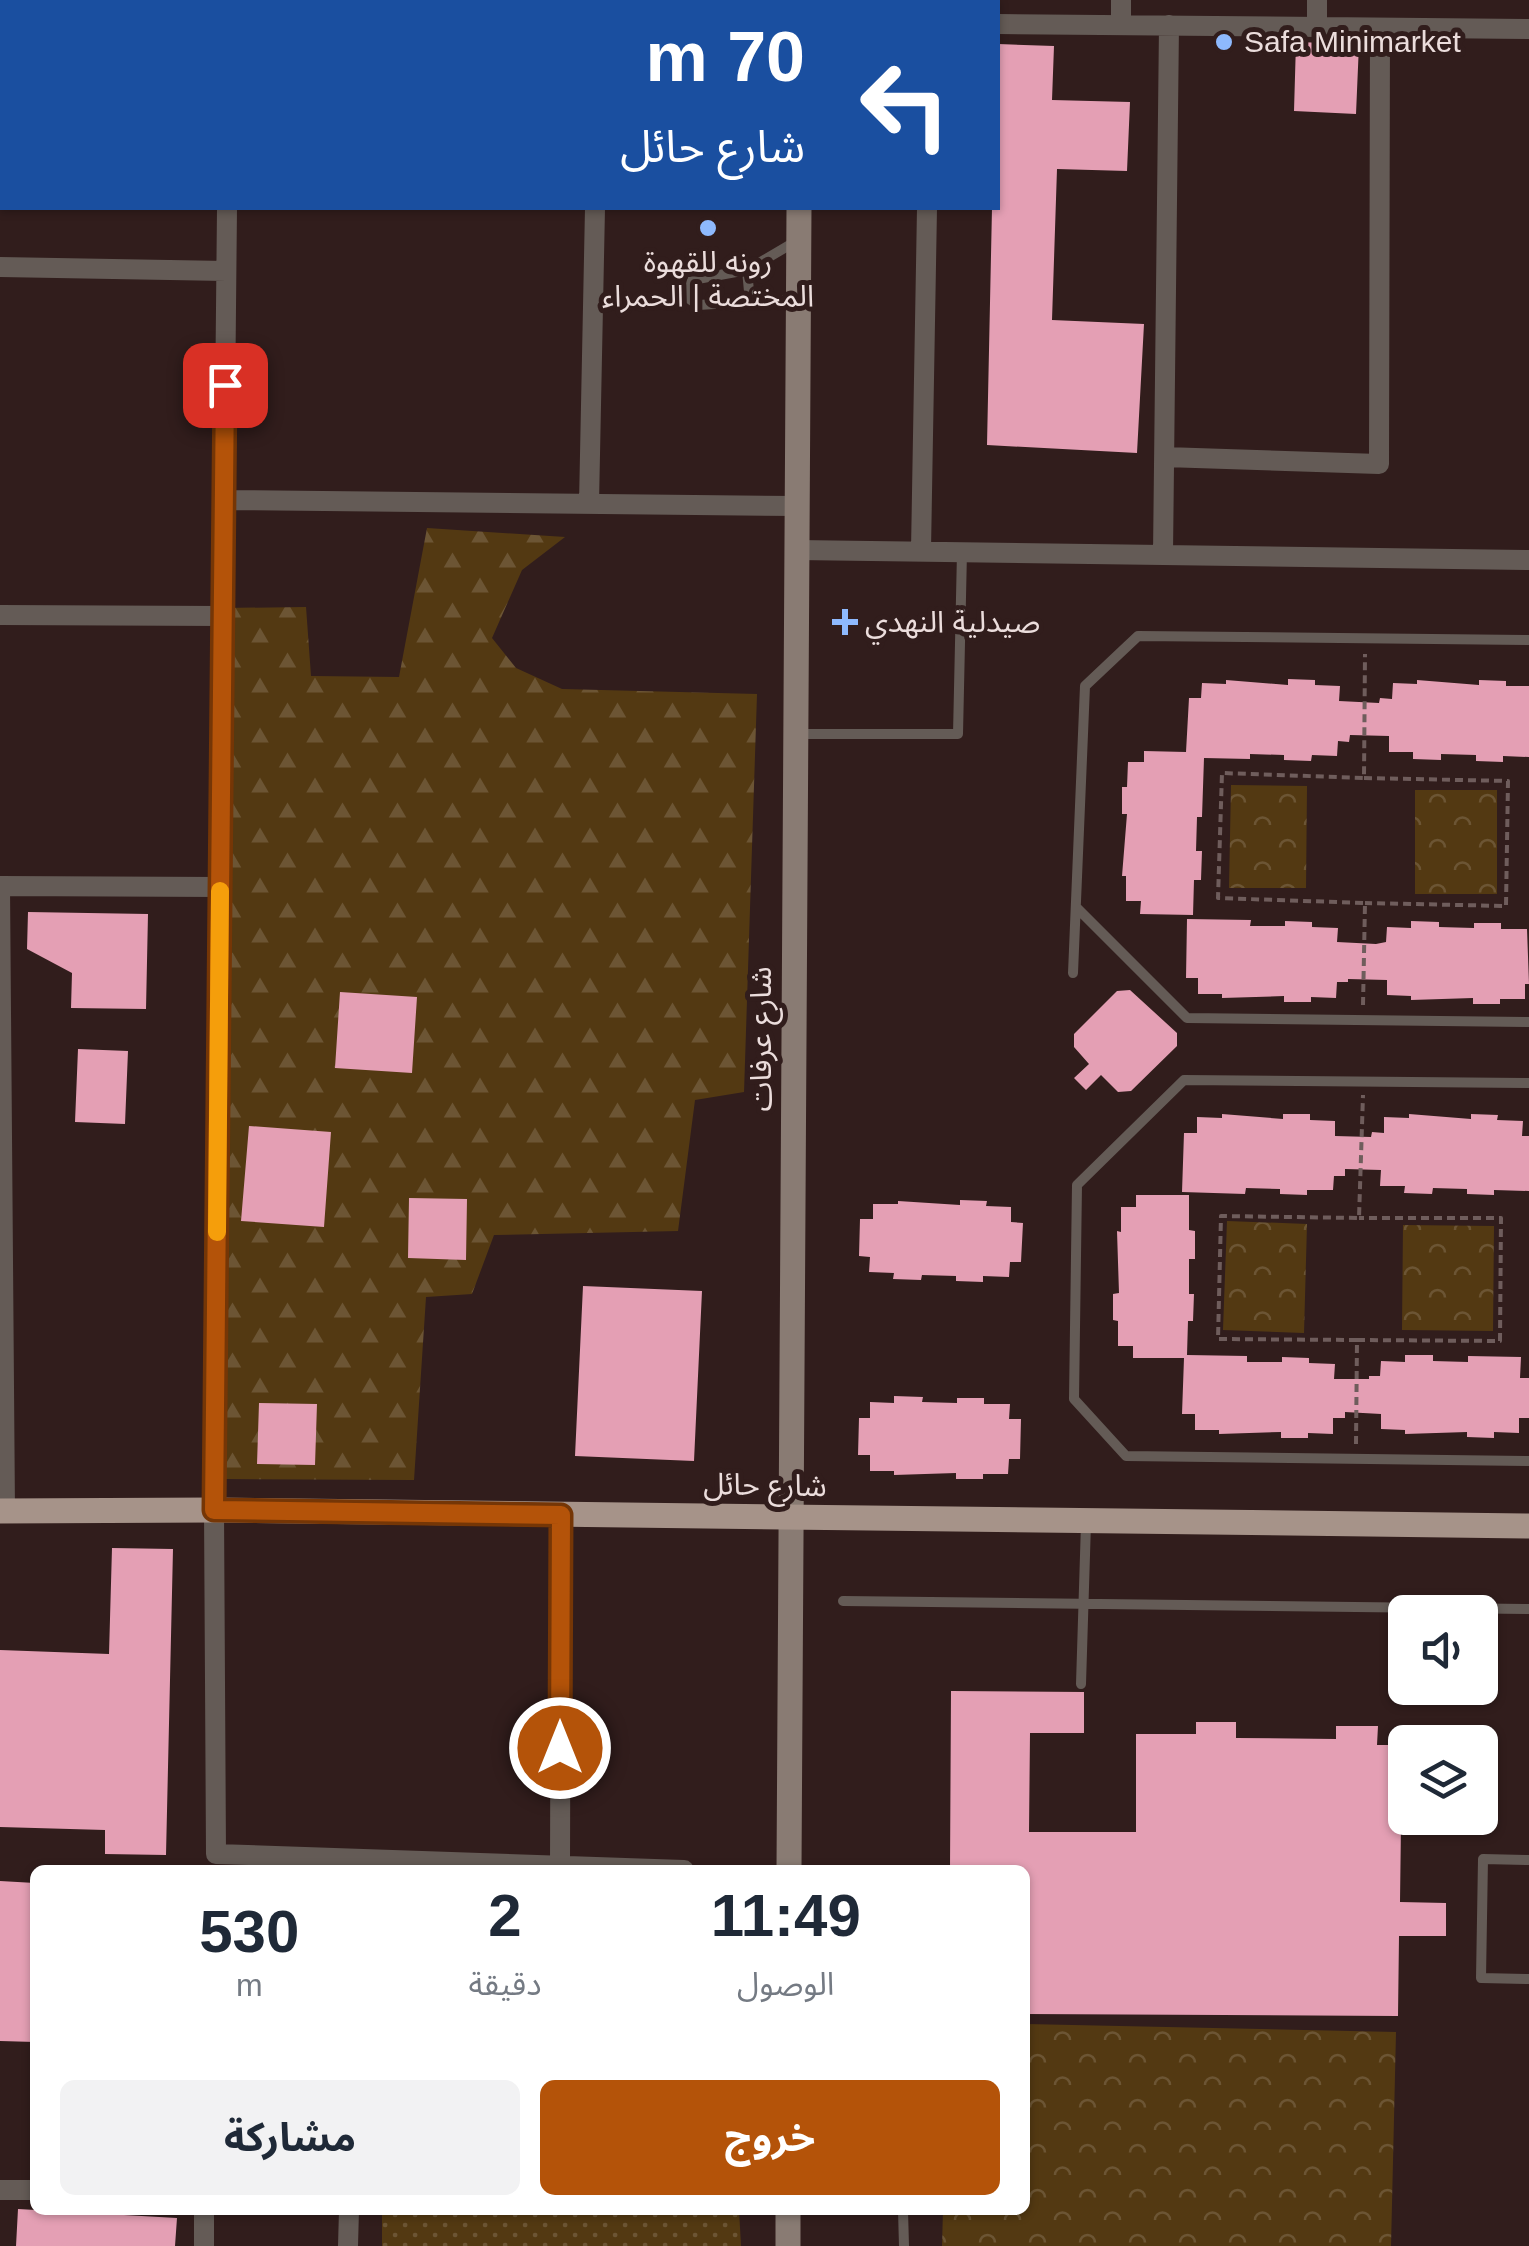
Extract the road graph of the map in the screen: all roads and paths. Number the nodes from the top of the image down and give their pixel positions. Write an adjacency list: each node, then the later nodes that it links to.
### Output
1 (1121, 0): 4 (street)
2 (1317, 0): 6 (street)
3 (1000, 24): 4 (street)
4 (1120, 25): 5 (street)
5 (1169, 26): 6 (street); 19 (street)
6 (1317, 27): 7 (street)
7 (1380, 28): 8 (street); 19 (street)
8 (1529, 30)
9 (226, 210): 16 (street)
10 (595, 210): 21 (street)
11 (799, 210): 13 (street, شارع عرفات)
12 (927, 210): 24 (street)
13 (799, 240): 15 (lane); 17 (street, شارع عرفات)
14 (0, 267): 16 (street)
15 (746, 270): 18 (lane); 18 (lane)
16 (226, 271): 20 (street)
17 (798, 299): 18 (lane); 22 (street, شارع عرفات)
18 (750, 302)
19 (1164, 457): 26 (street)
20 (224, 500): 21 (street); 29 (street)
21 (589, 504): 22 (street)
22 (797, 506): 23 (street, شارع عرفات)
23 (797, 550): 24 (street); 32 (street, شارع عرفات)
24 (921, 550): 25 (street)
25 (962, 551): 26 (street); 32 (lane)
26 (1164, 554): 27 (street)
27 (1529, 560)
28 (0, 614): 29 (street)
29 (222, 616): 35 (street)
30 (1365, 639): 31 (lane); 33 (path); 37 (lane)
31 (1529, 640)
32 (795, 734): 51 (street, شارع عرفات)
33 (1364, 778): 36 (path); 36 (path)
34 (0, 886): 35 (street); 43 (street)
35 (220, 886): 48 (street)
36 (1365, 903): 39 (path)
37 (1076, 907): 38 (lane); 39 (lane)
38 (1073, 973)
39 (1362, 1020): 40 (lane)
40 (1529, 1022)
41 (1363, 1081): 42 (lane); 44 (path); 46 (lane)
42 (1529, 1083)
43 (1, 1202): 49 (street)
44 (1358, 1218): 45 (path); 45 (path)
45 (1357, 1340): 46 (path)
46 (1356, 1458): 47 (lane)
47 (1529, 1460)
48 (214, 1510): 49 (main road, شارع حائل); 50 (main road, شارع حائل); 59 (street)
49 (3, 1511)
50 (561, 1515): 51 (main road, شارع حائل); 61 (street)
51 (790, 1518): 52 (main road, شارع حائل); 62 (street, شارع عرفات)
52 (1086, 1522): 53 (main road, شارع حائل); 55 (lane)
53 (1525, 1526)
54 (843, 1600): 55 (lane)
55 (1083, 1602): 56 (lane); 57 (lane)
56 (1529, 1609)
57 (1080, 1684)
58 (1529, 1860): 63 (lane)
59 (357, 1864): 60 (street)
60 (425, 1865)
61 (560, 1865)
62 (789, 1865)
63 (1529, 1979)
64 (0, 2190): 65 (street)
65 (30, 2190)
66 (204, 2215): 70 (street)
67 (349, 2215): 71 (street)
68 (788, 2215): 72 (street)
69 (903, 2215): 73 (lane)
70 (204, 2246)
71 (348, 2246)
72 (788, 2246)
73 (904, 2246)

